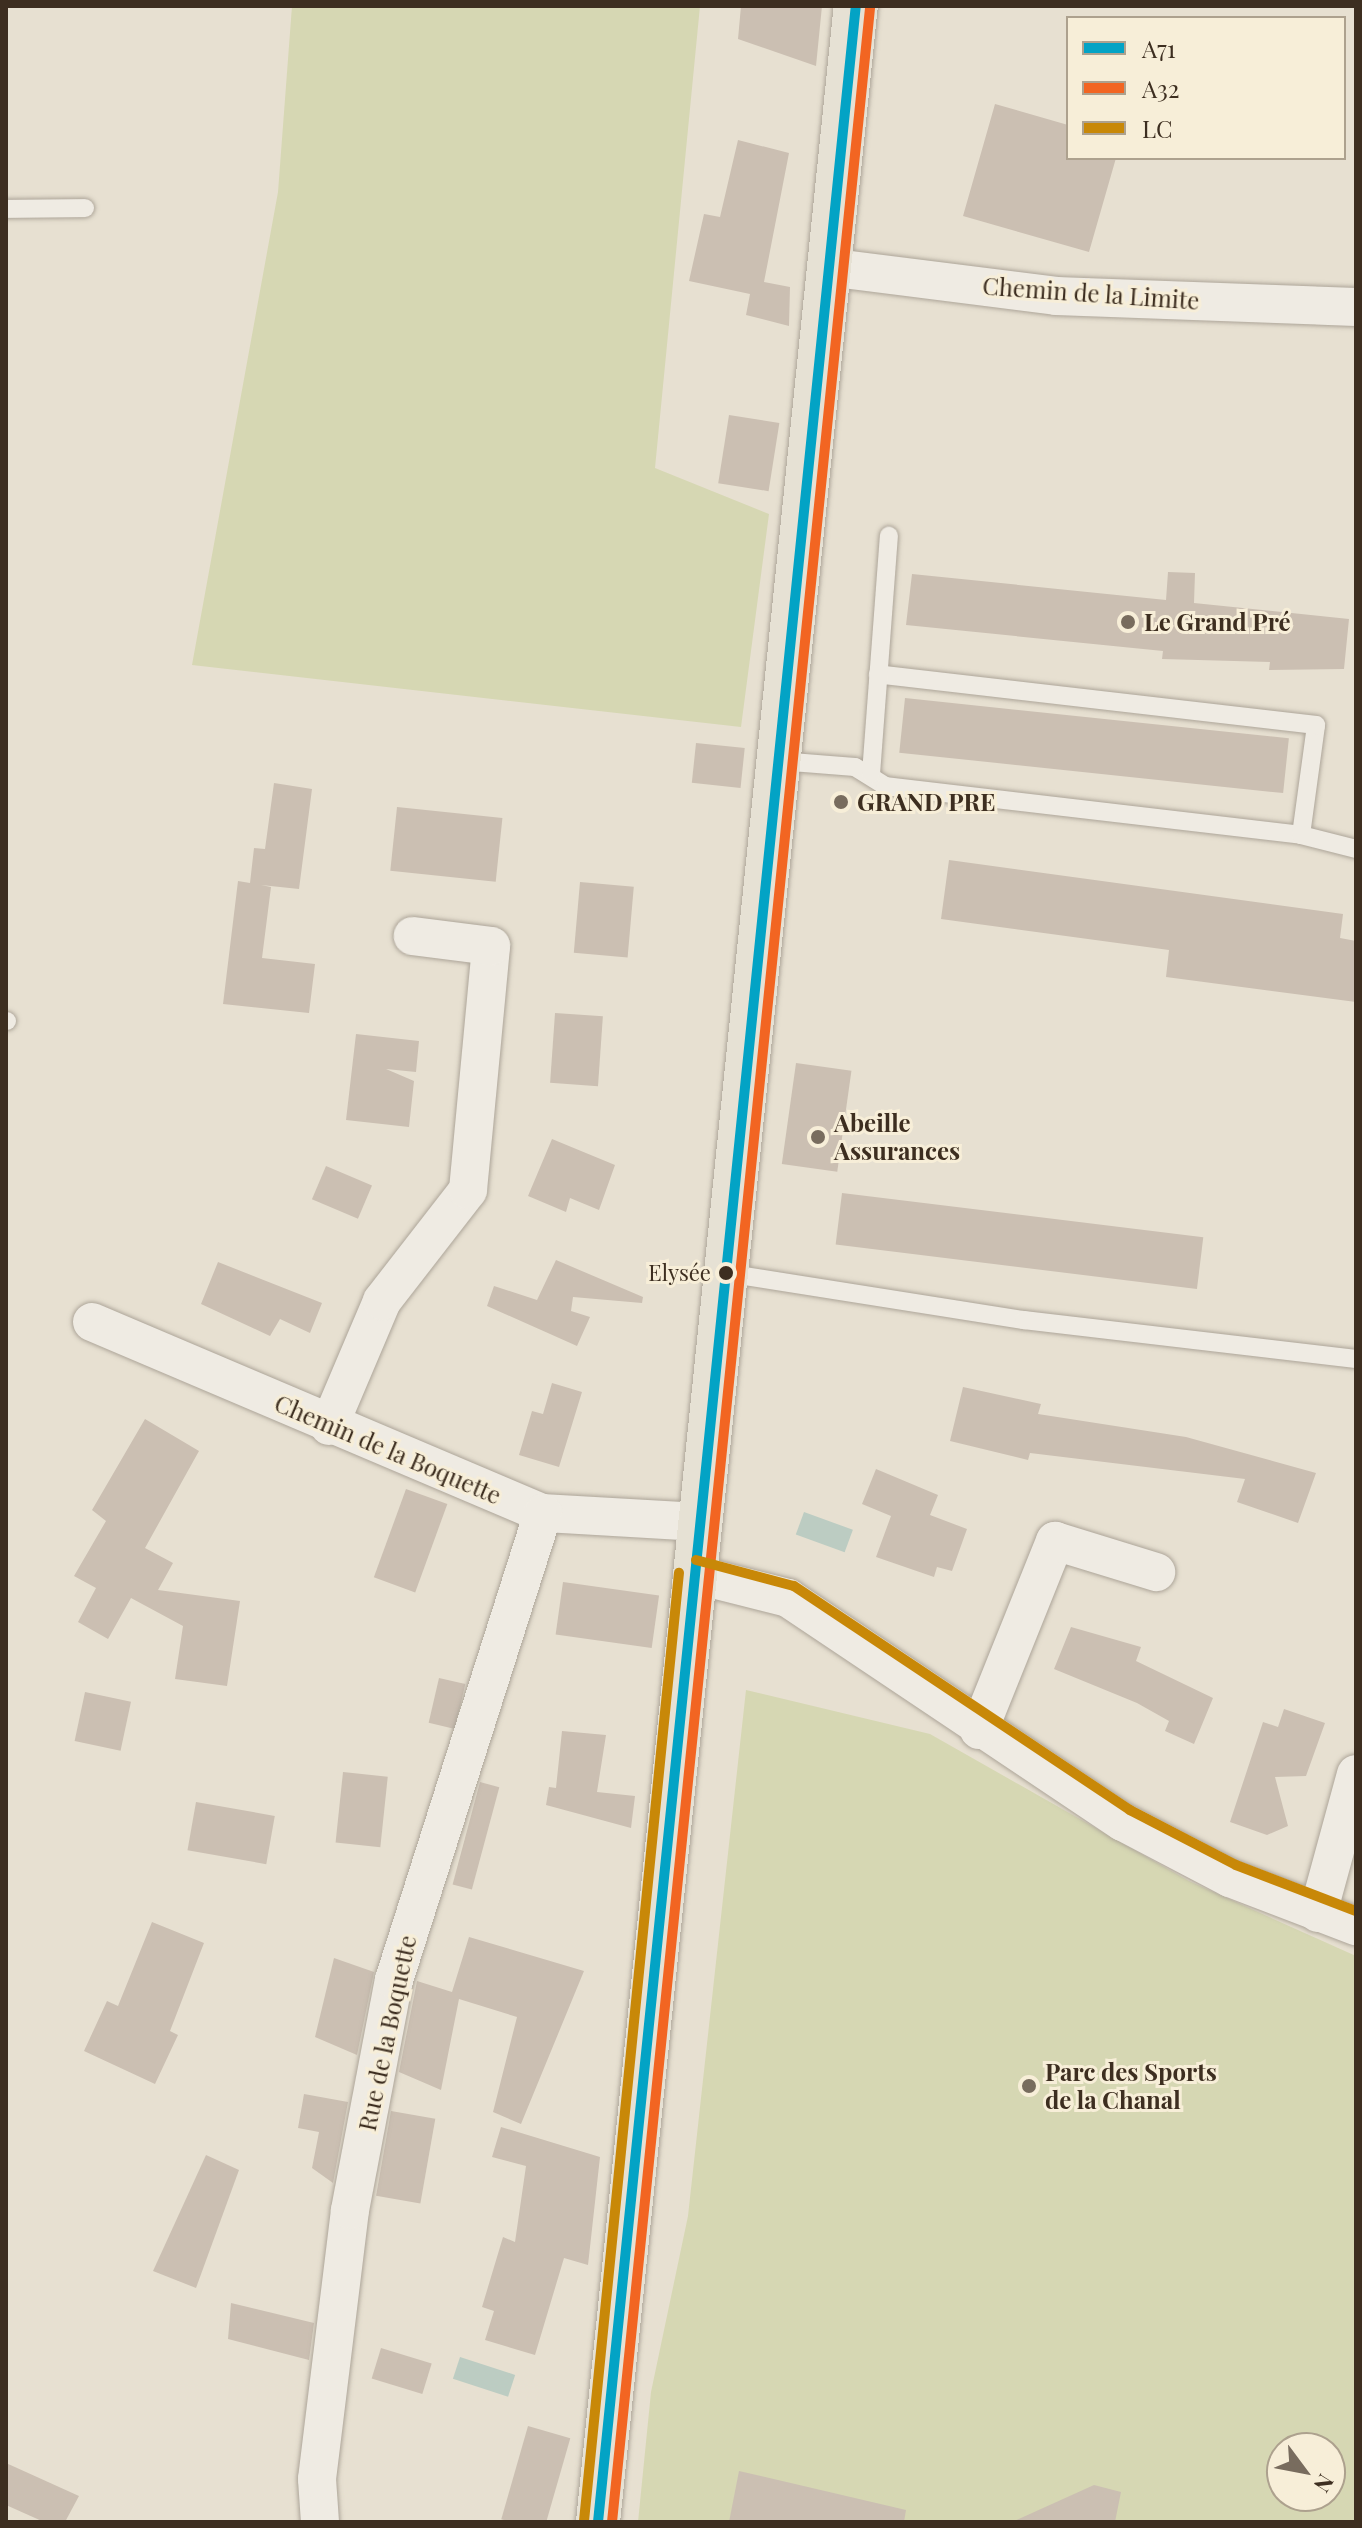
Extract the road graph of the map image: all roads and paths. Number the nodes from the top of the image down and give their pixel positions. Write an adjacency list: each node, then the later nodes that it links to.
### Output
1 (856, 6): 4 (main road)
2 (85, 208): 3 (lane)
3 (6, 209)
4 (827, 267): 5 (street, Chemin de la Limite); 8 (main road)
5 (1356, 307)
6 (889, 536): 7 (lane)
7 (878, 674): 9 (lane); 10 (lane)
8 (776, 760): 9 (lane); 13 (main road)
9 (871, 774): 10 (lane)
10 (1301, 835): 11 (lane)
11 (1356, 849)
12 (413, 936): 16 (street)
13 (723, 1272): 15 (lane); 18 (main road)
14 (92, 1322): 16 (street, Chemin de la Boquette)
15 (1356, 1359)
16 (329, 1426): 17 (street, Chemin de la Boquette)
17 (543, 1513): 18 (street, Chemin de la Boquette); 25 (street, Rue de la Boquette)
18 (698, 1522): 20 (main road)
19 (1156, 1572): 21 (street)
20 (693, 1574): 21 (street); 26 (main road)
21 (979, 1730): 23 (street)
22 (1356, 1774): 23 (street)
23 (1318, 1913): 24 (street)
24 (1356, 1926)
25 (320, 2522)
26 (598, 2522)

